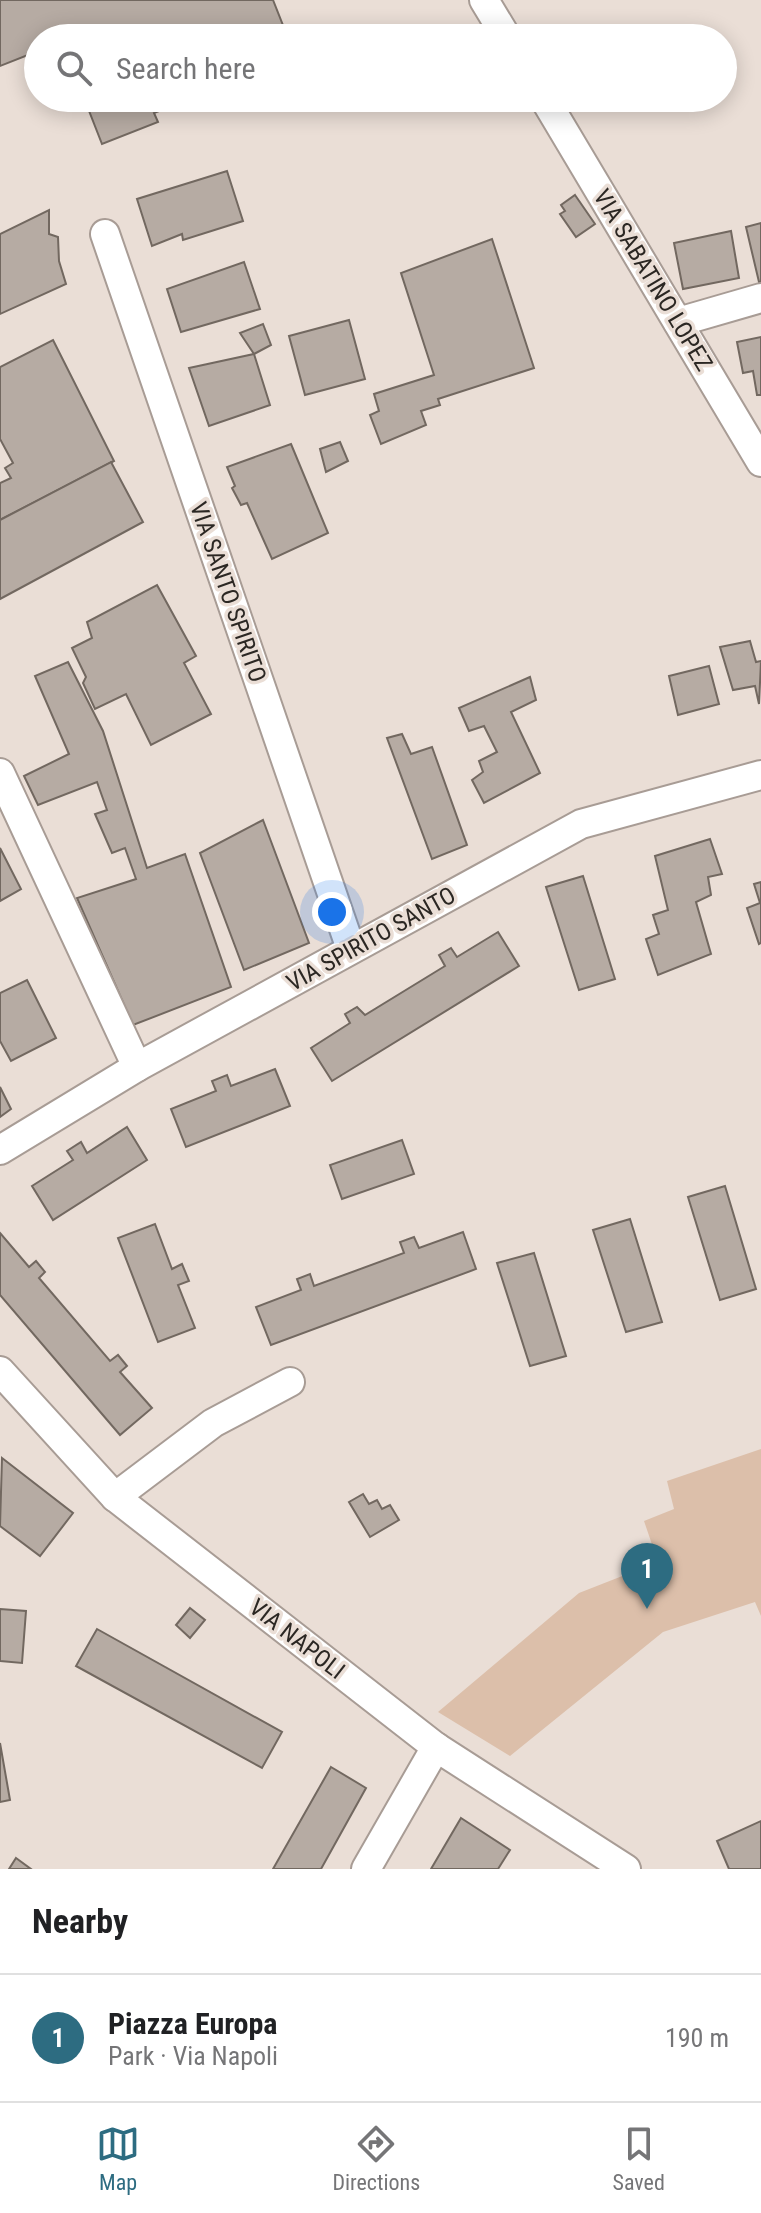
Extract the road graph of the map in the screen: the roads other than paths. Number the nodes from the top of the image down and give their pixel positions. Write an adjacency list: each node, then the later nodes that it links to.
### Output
1 (484, 0): 2 (street)
2 (499, 24)
3 (552, 112): 6 (street, VIA SABATINO LOPEZ)
4 (105, 234): 10 (street, VIA SANTO SPIRITO)
5 (761, 298): 6 (street)
6 (678, 322): 7 (street, VIA SABATINO LOPEZ)
7 (761, 462)
8 (0, 773): 11 (street)
9 (761, 775): 10 (street, VIA SPIRITO SANTO)
10 (351, 949): 11 (street, VIA SPIRITO SANTO)
11 (137, 1067): 12 (street, VIA SPIRITO SANTO)
12 (0, 1150)
13 (0, 1371): 15 (street, VIA NAPOLI)
14 (290, 1382): 15 (street)
15 (115, 1497): 16 (street, VIA NAPOLI)
16 (436, 1747): 17 (street); 18 (street, VIA NAPOLI)
17 (366, 1869)
18 (626, 1869)

